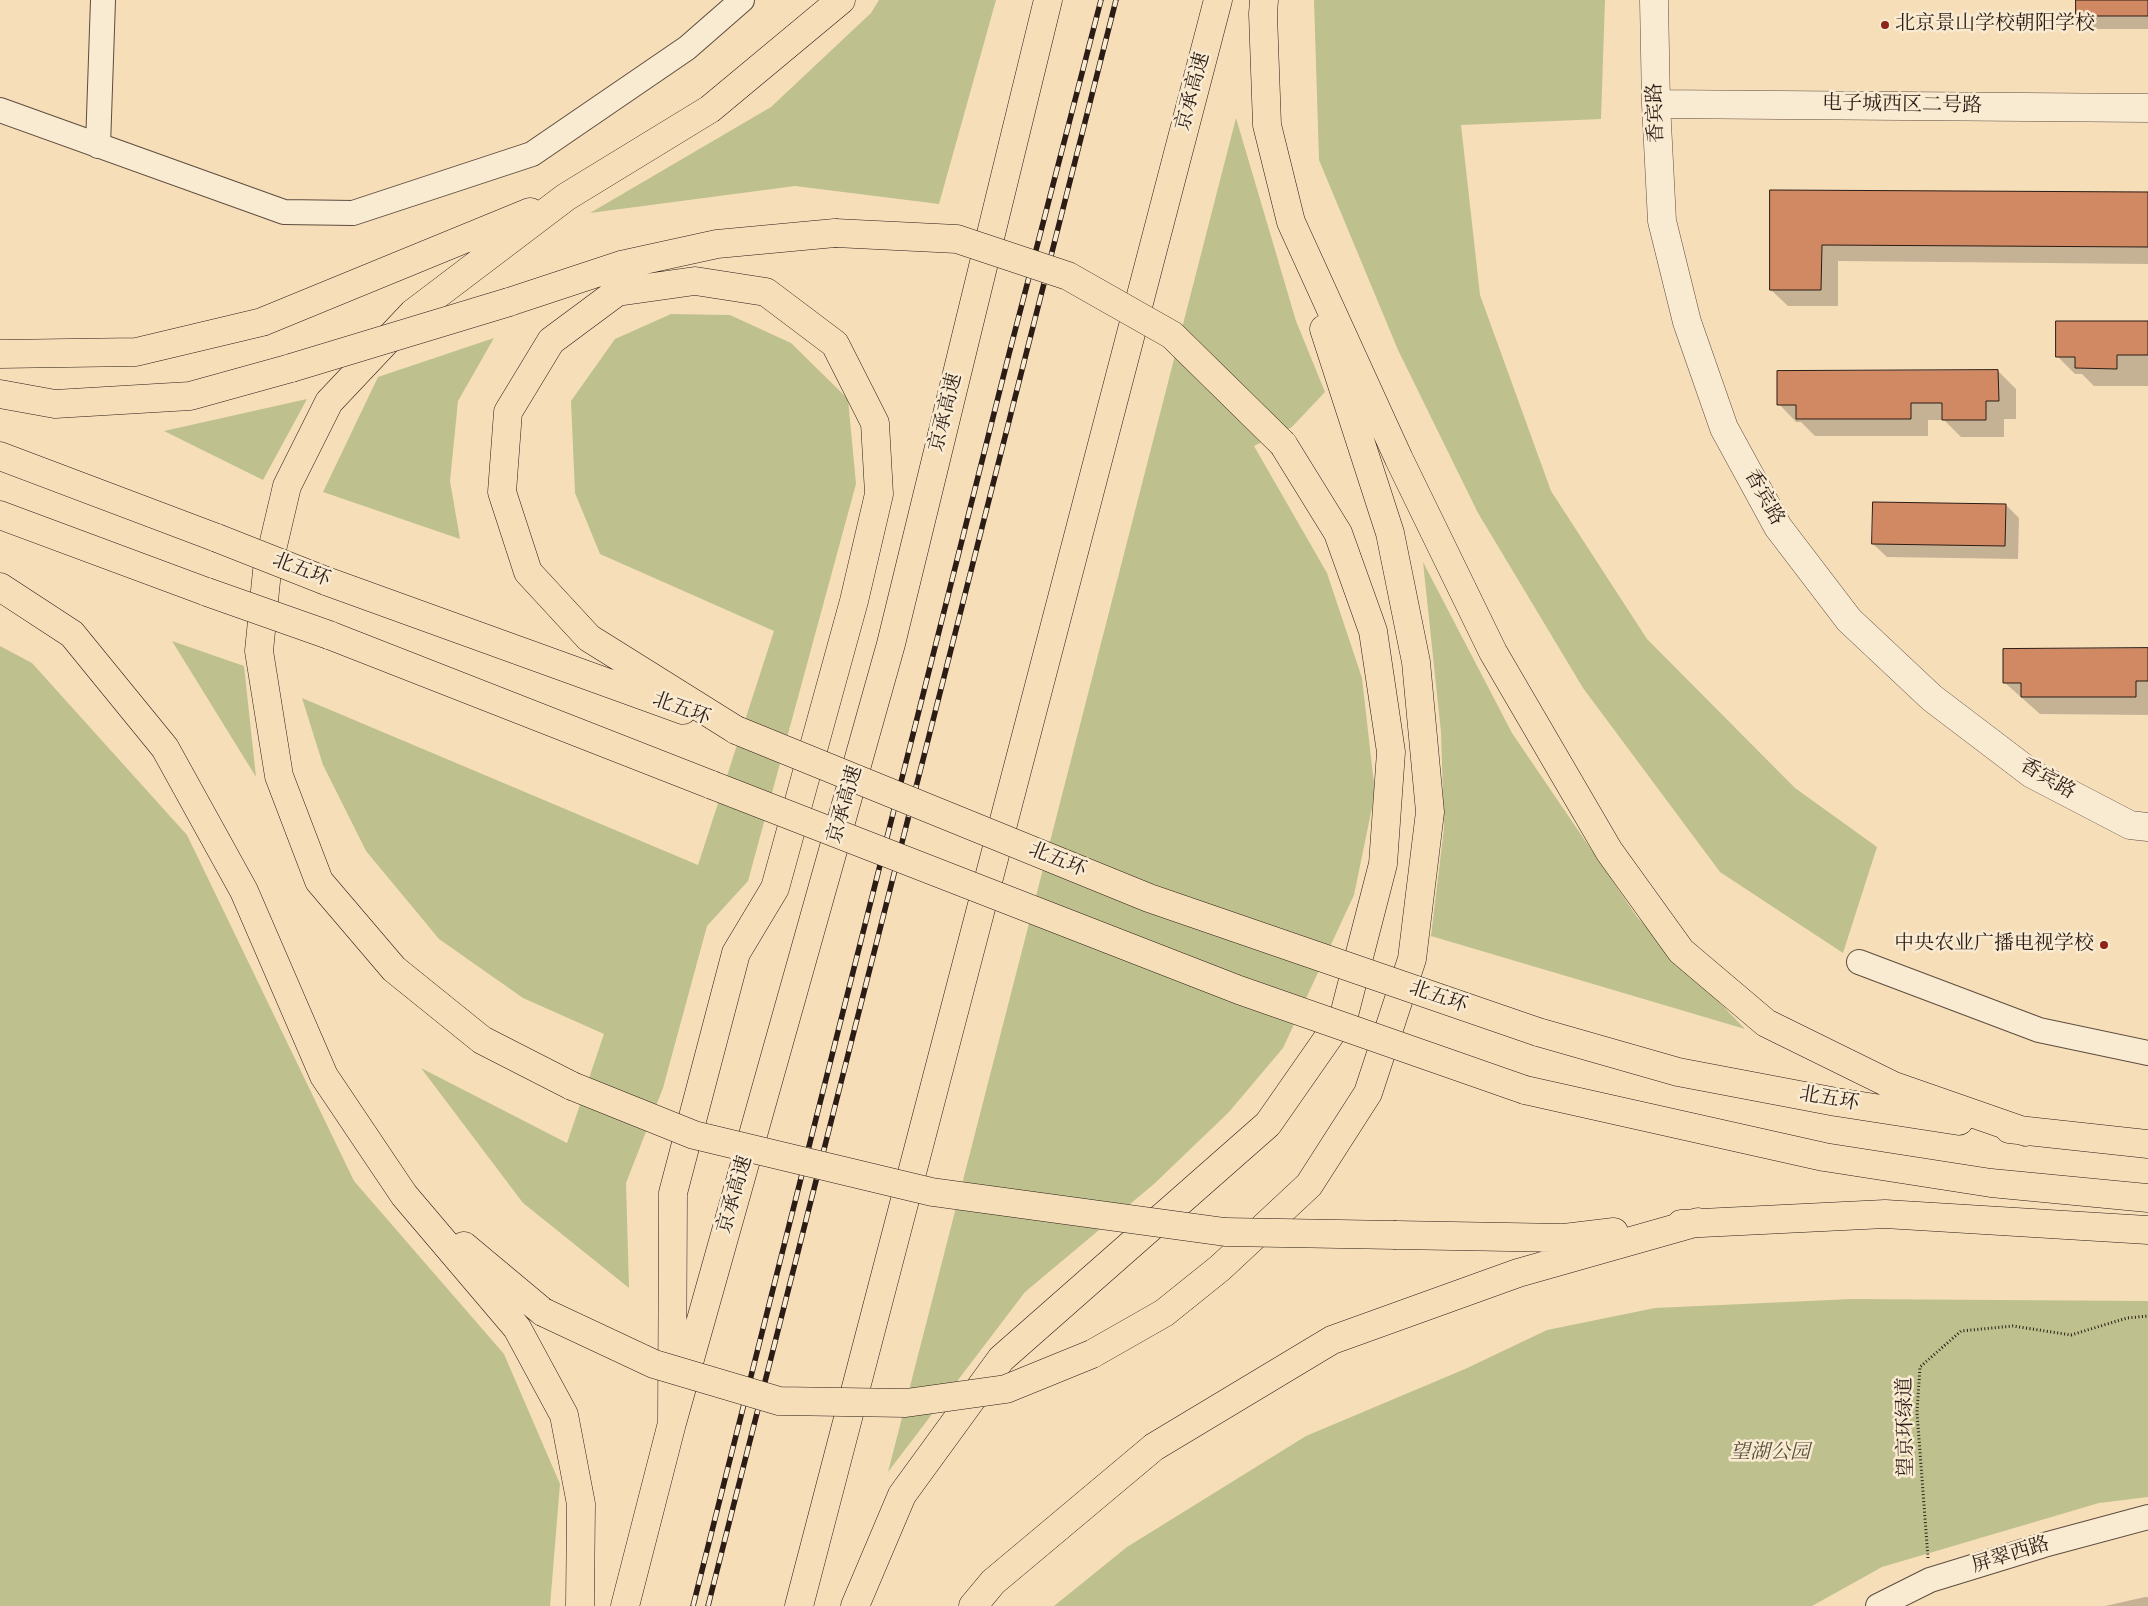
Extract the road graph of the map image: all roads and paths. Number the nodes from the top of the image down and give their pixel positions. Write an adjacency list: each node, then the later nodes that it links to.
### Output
1 (103, 0): 11 (street)
2 (742, 0): 11 (street)
3 (841, 0): 12 (highway)
4 (1048, 0): 30 (highway, 京承高速)
5 (1218, 0): 35 (highway, 京承高速)
6 (1264, 0): 13 (highway)
7 (1654, 0): 8 (street, 香宾路)
8 (1656, 104): 9 (street, 电子城西区二号路); 20 (street, 香宾路)
9 (2148, 108)
10 (0, 110): 11 (street)
11 (98, 146)
12 (566, 197): 14 (highway); 27 (highway, bridge)
13 (1291, 222): 23 (highway); 25 (highway, bridge)
14 (0, 354)
15 (0, 394): 36 (highway, bridge)
16 (0, 456): 19 (highway, 北五环, bridge)
17 (0, 515): 26 (highway, bridge)
18 (0, 587): 25 (highway)
19 (736, 730): 23 (highway, 北五环, bridge); 30 (highway)
20 (2148, 827)
21 (1859, 962): 22 (street)
22 (2148, 1053)
23 (2026, 1132): 24 (highway, 北五环)
24 (2148, 1144)
25 (404, 1195): 33 (highway)
26 (2148, 1198)
27 (1698, 1222): 28 (highway); 37 (highway)
28 (2148, 1230)
29 (2148, 1316): 32 (path, 望京环绿道)
30 (672, 1423): 34 (highway, 京承高速)
31 (2148, 1517): 32 (street, 屏翠西路)
32 (1930, 1580): 38 (street, 屏翠西路)
33 (580, 1606)
34 (625, 1606)
35 (799, 1606)
36 (855, 1606)
37 (973, 1606)
38 (1878, 1606)

